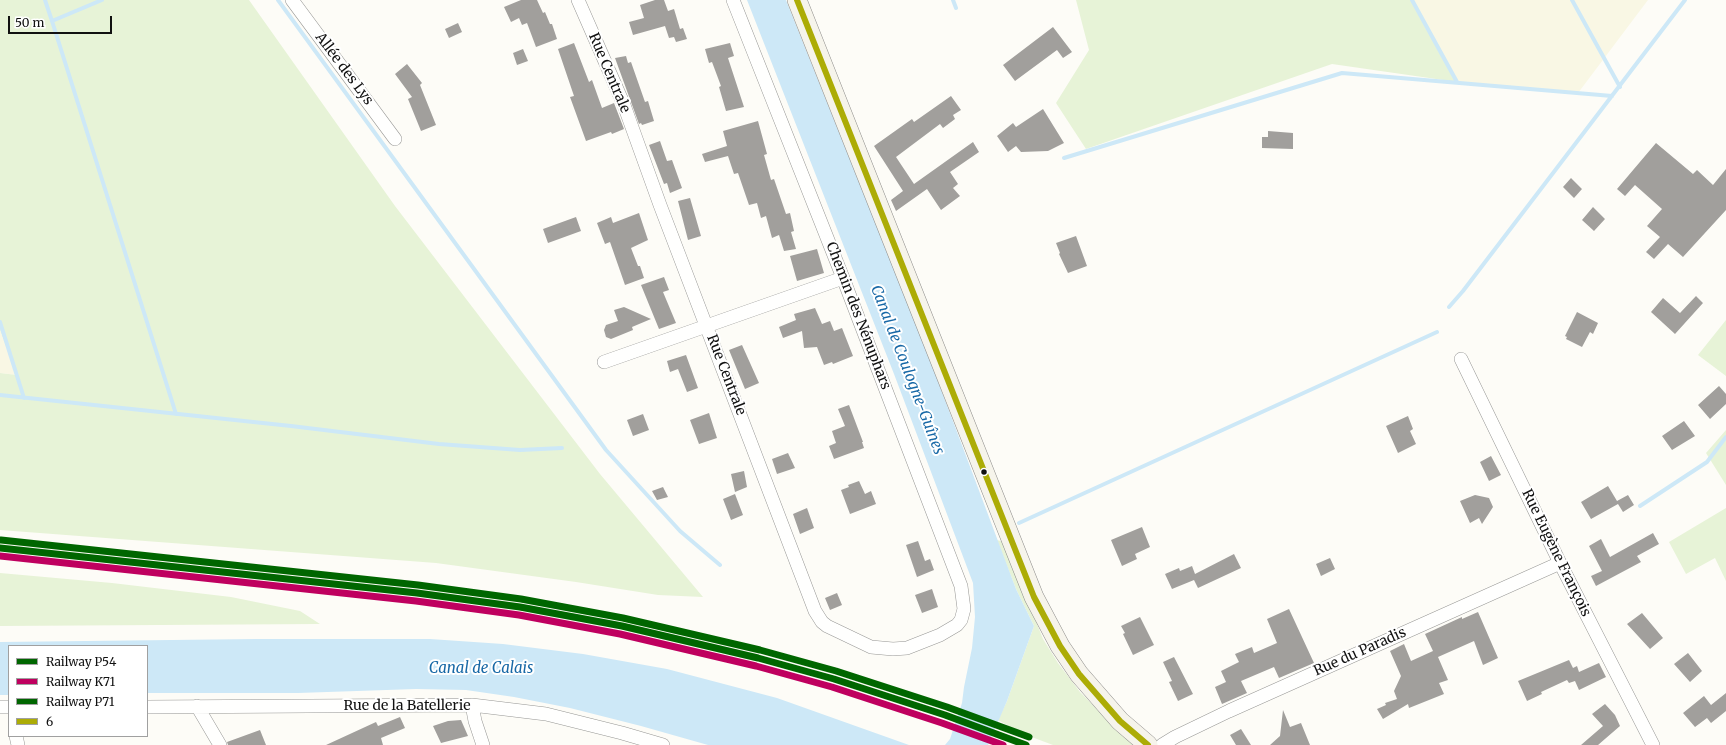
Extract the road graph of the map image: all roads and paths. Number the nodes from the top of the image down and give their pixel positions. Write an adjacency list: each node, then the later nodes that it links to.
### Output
1 (292, 0): 5 (street, Allée des Lys)
2 (578, 0): 7 (street, Rue Centrale)
3 (733, 0): 6 (street, Chemin des Nénuphars)
4 (797, 0): 18 (main road)
5 (395, 139)
6 (844, 278): 7 (street); 11 (street, Chemin des Nénuphars)
7 (707, 326): 9 (street); 11 (street, Rue Centrale)
8 (1461, 359): 10 (street, Rue Eugène François)
9 (604, 362)
10 (1560, 563): 19 (street, Rue du Paradis); 20 (street, Rue Eugène François)
11 (949, 630)
12 (472, 705): 13 (street, Rue de la Batellerie); 16 (street); 17 (street, Rue de la Batellerie)
13 (197, 706): 14 (street, Rue de la Batellerie); 15 (street)
14 (148, 707)
15 (220, 745)
16 (483, 745)
17 (663, 745)
18 (1148, 745)
19 (1162, 745)
20 (1653, 745)

